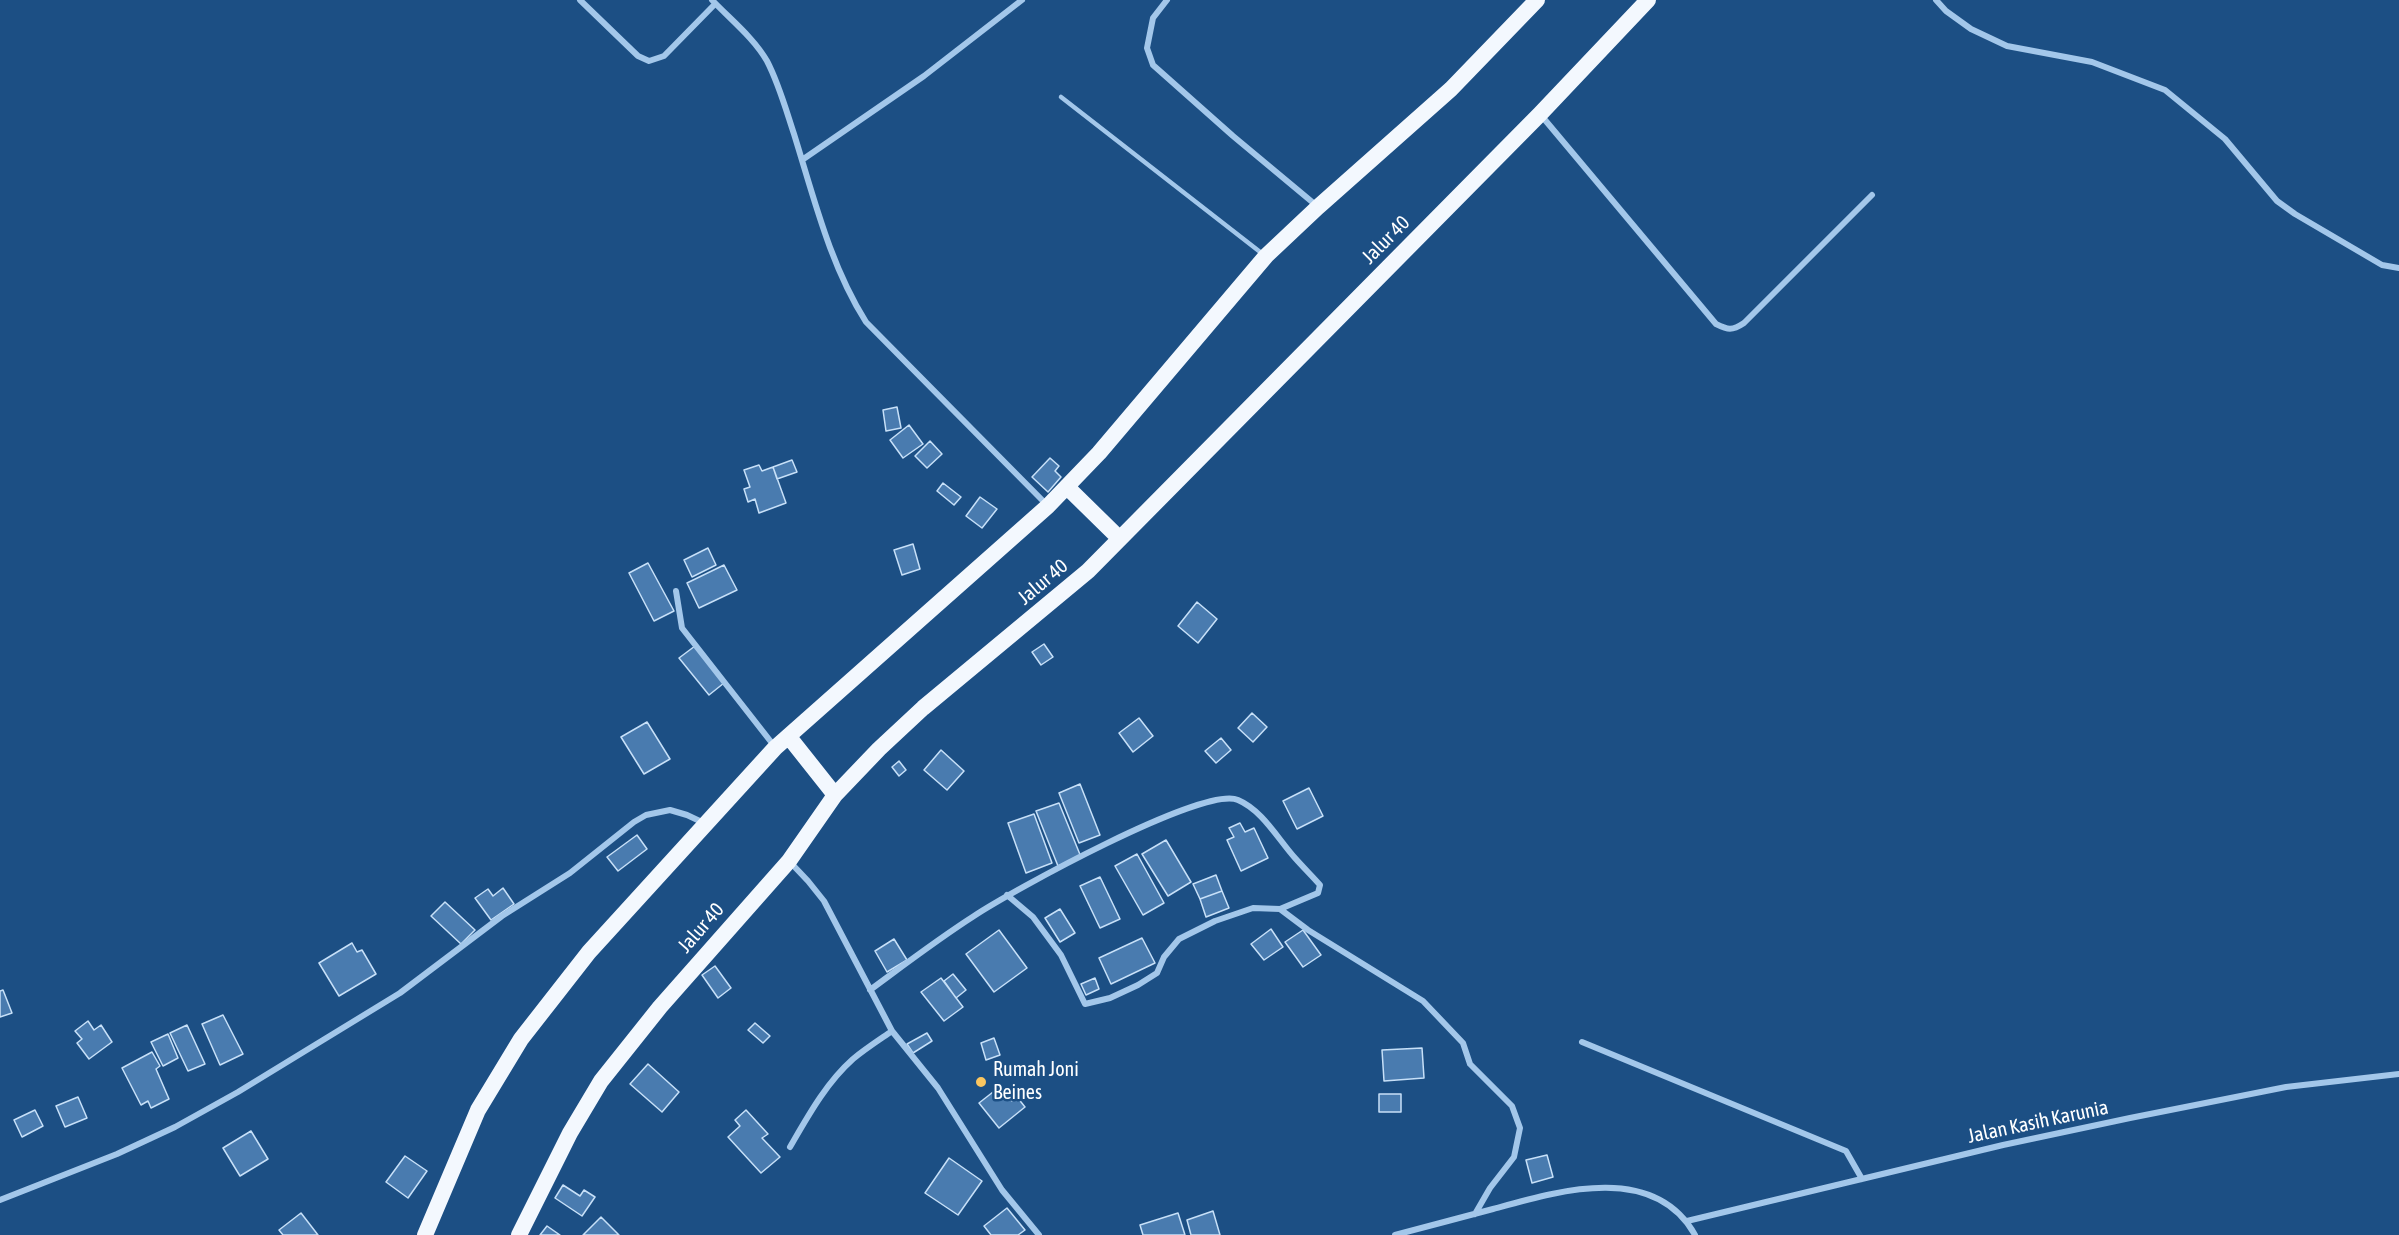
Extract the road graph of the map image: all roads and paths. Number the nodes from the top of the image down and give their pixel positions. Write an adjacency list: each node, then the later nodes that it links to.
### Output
1 (580, 0): 7 (street)
2 (1022, 0): 10 (street)
3 (1167, 0): 12 (street)
4 (1537, 0): 12 (highway)
5 (1648, 0): 9 (highway, Jalur 40)
6 (1936, 0): 14 (street)
7 (714, 2): 10 (street)
8 (1061, 97): 13 (lane)
9 (1540, 114): 11 (street); 17 (highway, Jalur 40)
10 (802, 160): 16 (street)
11 (1872, 195)
12 (1318, 207): 13 (highway)
13 (1266, 256): 15 (highway)
14 (2399, 268)
15 (1067, 487): 16 (highway); 17 (highway)
16 (1048, 506): 19 (highway)
17 (1120, 539): 20 (highway, Jalur 40)
18 (676, 591): 19 (street)
19 (782, 742): 20 (highway); 21 (highway)
20 (835, 795): 22 (highway, Jalur 40)
21 (707, 824): 31 (street); 34 (highway)
22 (789, 861): 25 (street); 35 (highway, Jalur 40)
23 (1007, 895): 24 (street); 24 (street); 25 (street)
24 (1280, 909): 32 (street)
25 (870, 990): 26 (street)
26 (892, 1031): 29 (street); 36 (street)
27 (1582, 1042): 30 (street)
28 (2399, 1074): 30 (street, Jalan Kasih Karunia)
29 (790, 1147)
30 (1862, 1179): 33 (street, Jalan Kasih Karunia)
31 (0, 1200)
32 (1475, 1214): 33 (street); 37 (street)
33 (1688, 1221): 38 (street)
34 (425, 1235)
35 (519, 1235)
36 (1039, 1235)
37 (1395, 1235)
38 (1695, 1235)

